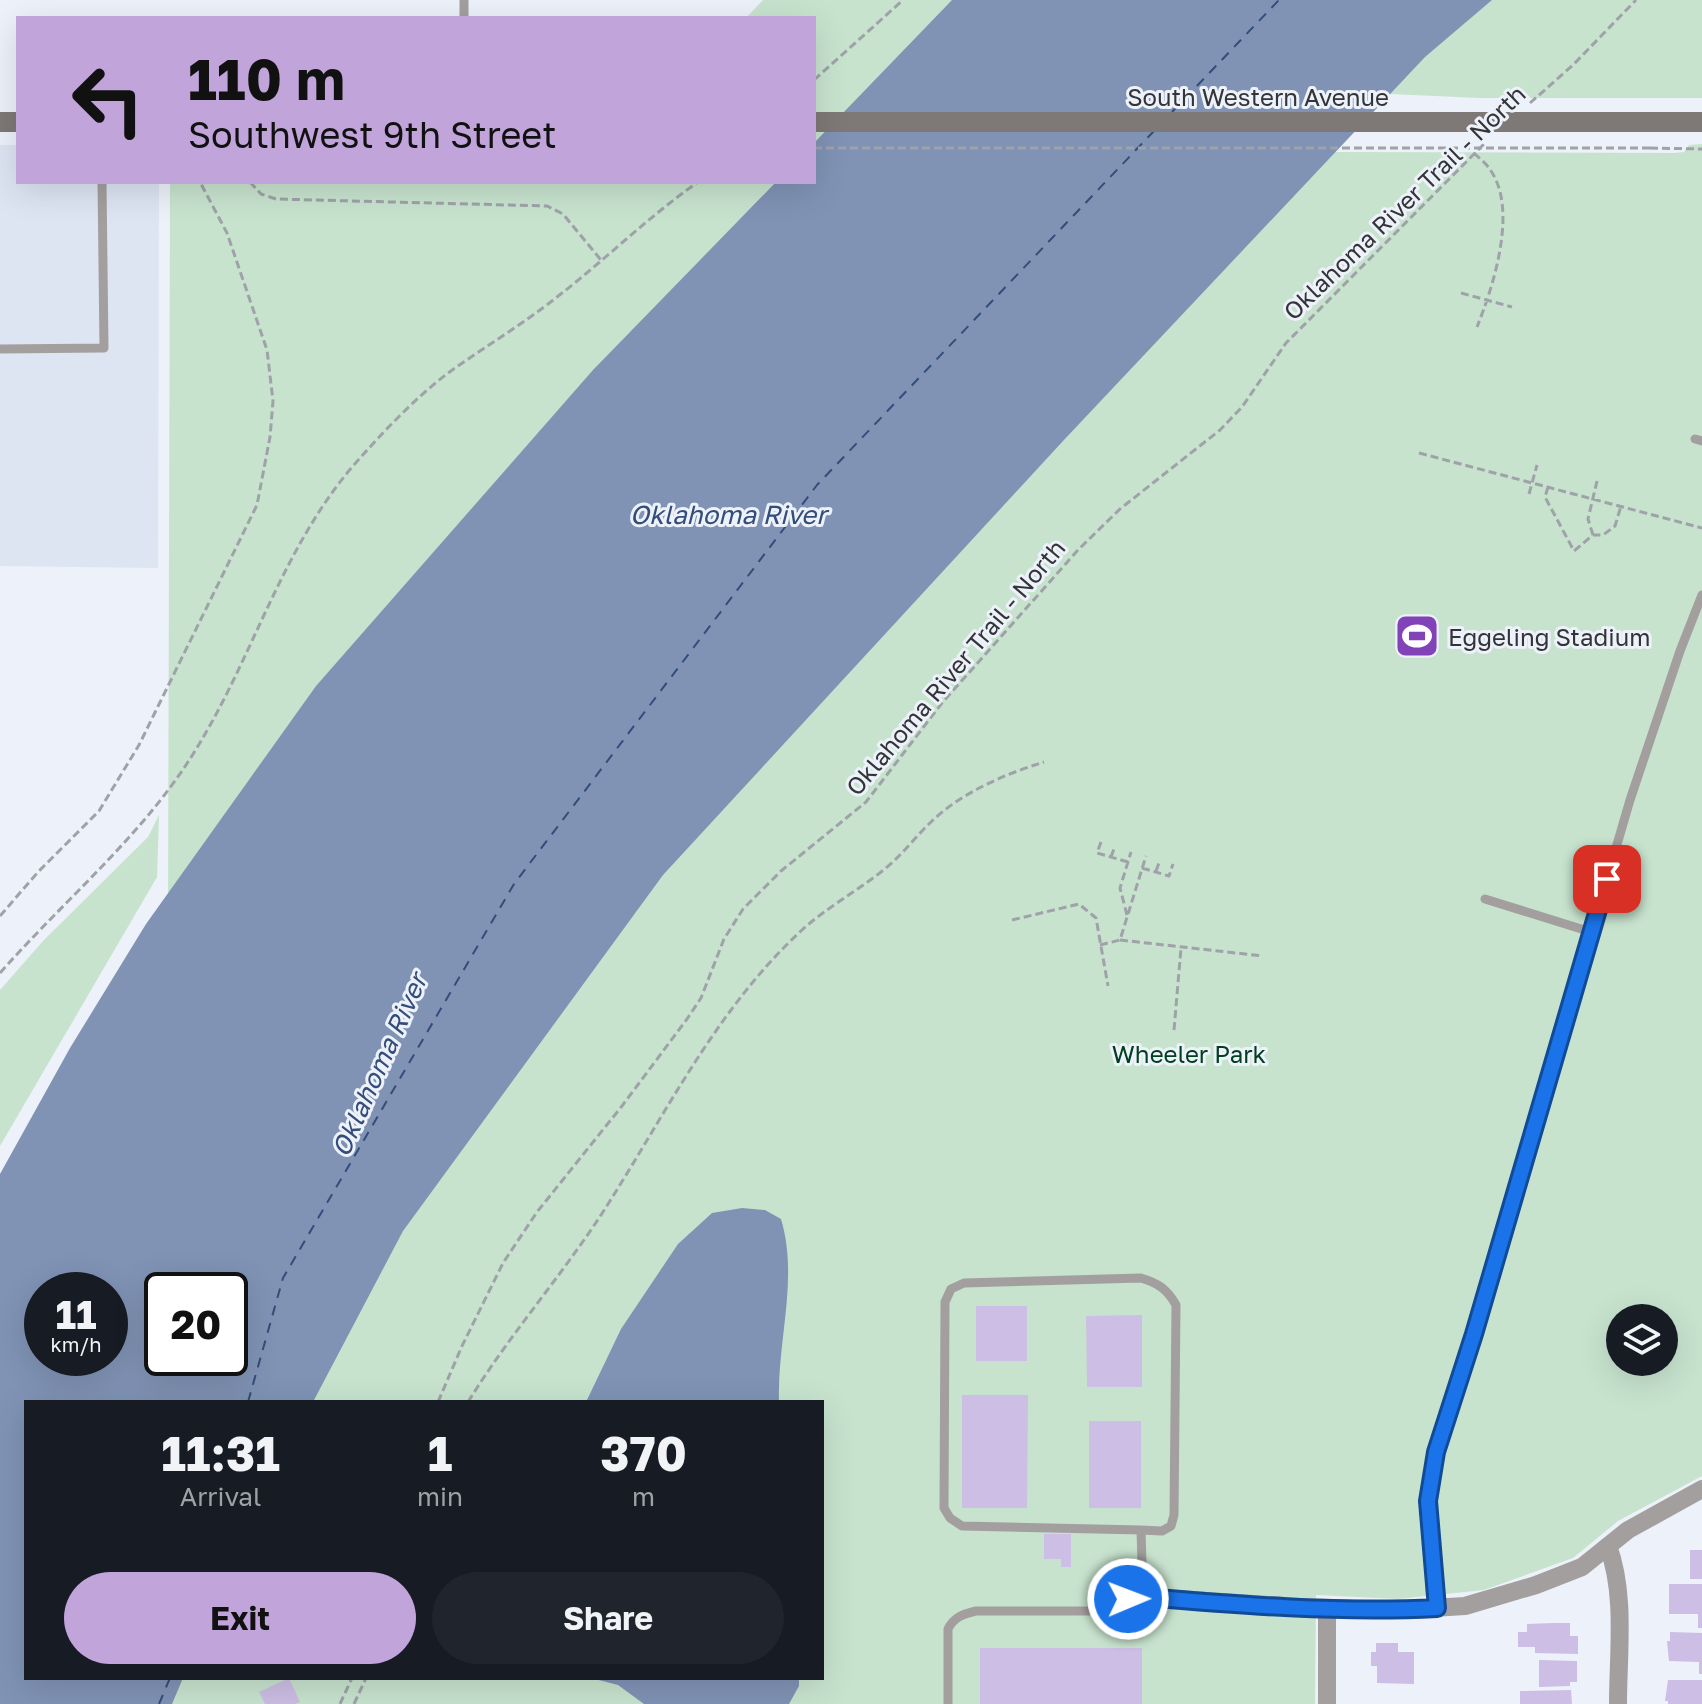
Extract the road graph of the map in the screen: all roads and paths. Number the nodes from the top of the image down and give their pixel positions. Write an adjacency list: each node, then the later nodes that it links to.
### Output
1 (903, 0): 3 (path)
2 (1636, 0): 4 (path, Oklahoma River Trail - North)
3 (816, 78)
4 (1529, 103)
5 (816, 122): 6 (main road, South Western Avenue, bridge)
6 (1702, 122)
7 (1485, 143): 10 (path, Oklahoma River Trail - North)
8 (816, 148): 9 (path, bridge)
9 (1702, 149)
10 (1474, 153): 17 (path); 55 (path, Oklahoma River Trail - North)
11 (102, 184): 20 (lane)
12 (201, 184): 45 (path)
13 (252, 184): 15 (path)
14 (696, 184): 15 (path)
15 (601, 260): 52 (path)
16 (1461, 293): 17 (path)
17 (1487, 299): 18 (path); 19 (path)
18 (1512, 307)
19 (1477, 327)
20 (0, 349)
21 (1419, 453): 24 (path)
22 (1537, 465): 24 (path)
23 (1597, 481): 27 (path)
24 (1532, 483): 25 (path); 26 (path)
25 (1548, 487): 27 (path); 30 (path)
26 (1529, 494)
27 (1594, 499): 28 (path); 30 (path)
28 (1621, 506): 29 (path); 30 (path)
29 (1702, 528)
30 (1593, 535)
31 (1702, 595): 47 (lane)
32 (1044, 762): 56 (path)
33 (1101, 842): 37 (path)
34 (1115, 846): 37 (path)
35 (1131, 852): 39 (path)
36 (1146, 856): 41 (path)
37 (1111, 857): 39 (path)
38 (1160, 860): 42 (path)
39 (1128, 862): 44 (path)
40 (1173, 864): 42 (path)
41 (1142, 868): 42 (path); 44 (path)
42 (1156, 872)
43 (1485, 899): 47 (lane)
44 (1127, 915): 48 (path)
45 (0, 916)
46 (1012, 920): 49 (path)
47 (1591, 932): 63 (lane)
48 (1120, 940): 49 (path); 50 (path)
49 (1100, 945): 53 (path)
50 (1181, 948): 51 (path); 54 (path)
51 (1263, 956)
52 (0, 973)
53 (1108, 986)
54 (1174, 1030)
55 (439, 1400)
56 (469, 1400)
57 (1702, 1489): 59 (street)
58 (1141, 1530): 58 (lane); 60 (lane)
59 (1608, 1546): 63 (street); 70 (street)
60 (1143, 1597): 61 (lane); 68 (lane)
61 (1162, 1598): 62 (street)
62 (1327, 1608): 63 (street); 69 (street)
63 (1437, 1608)
64 (351, 1680): 66 (path)
65 (365, 1680): 67 (path)
66 (340, 1704)
67 (354, 1704)
68 (948, 1704)
69 (1327, 1704)
70 (1618, 1704)

